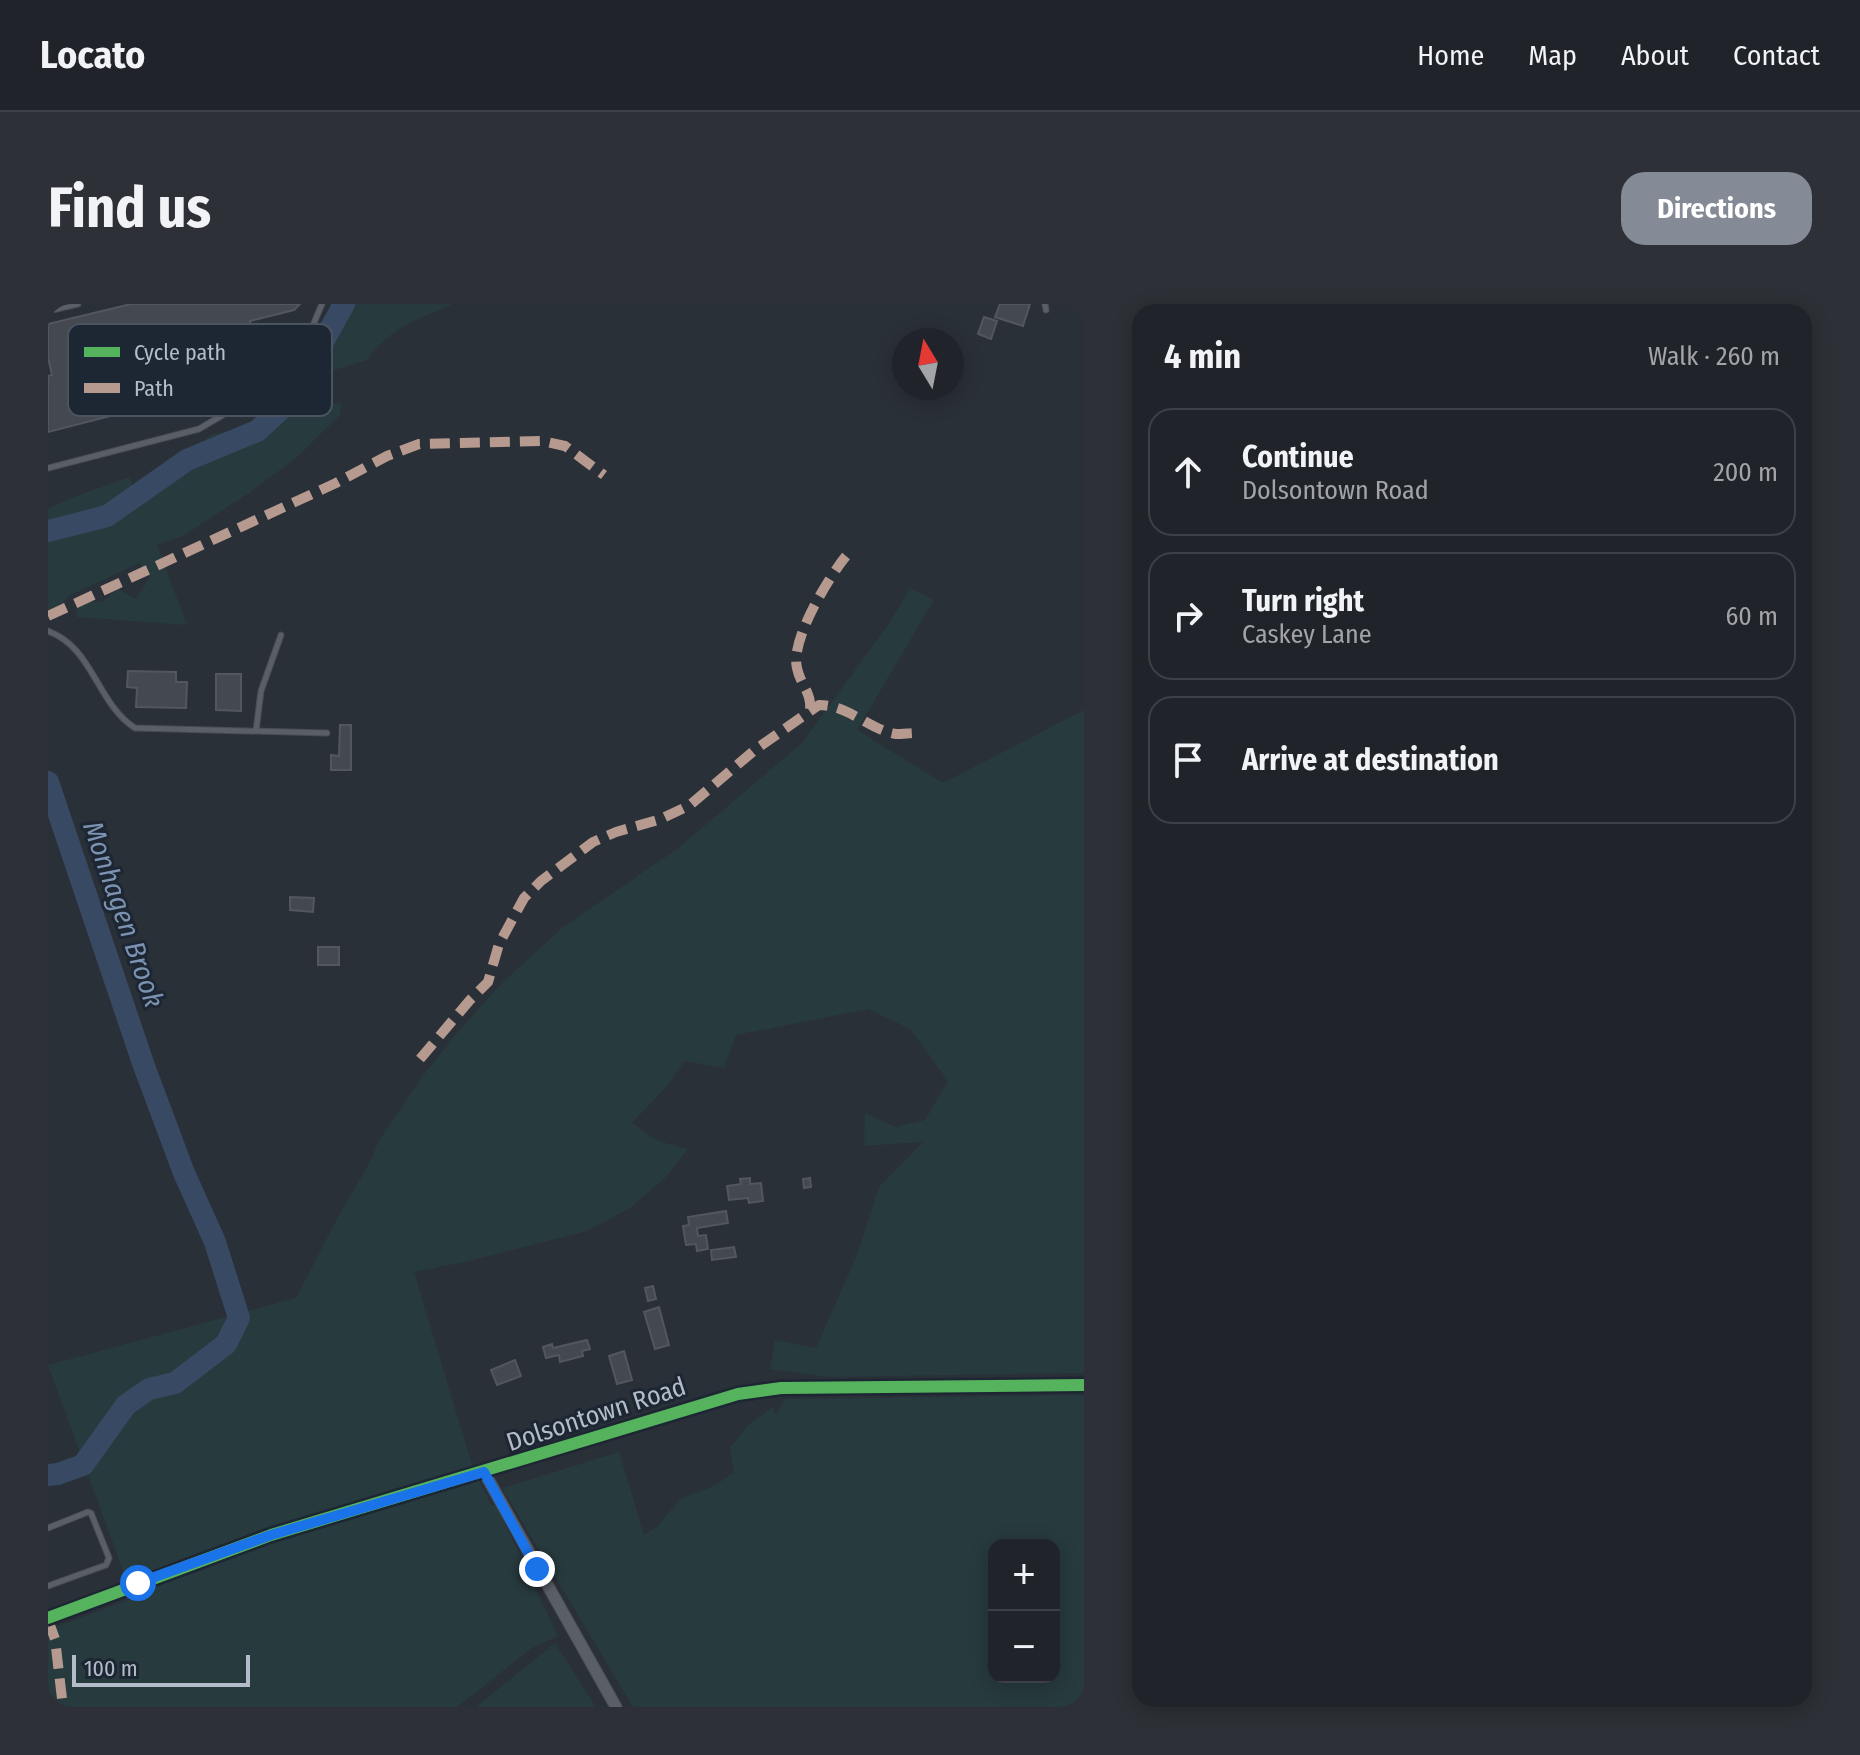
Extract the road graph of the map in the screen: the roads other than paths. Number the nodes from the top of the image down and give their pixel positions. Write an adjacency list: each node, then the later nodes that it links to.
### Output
1 (78, 304): 3 (lane)
2 (322, 304): 4 (lane)
3 (48, 311)
4 (313, 324)
5 (221, 416): 6 (lane)
6 (48, 468)
7 (48, 631): 9 (lane)
8 (281, 635): 9 (lane)
9 (256, 731): 10 (lane)
10 (327, 733)
11 (1084, 1385): 12 (street, Dolsontown Road)
12 (484, 1472): 15 (street, Dolsontown Road); 16 (street)
13 (48, 1528): 14 (lane)
14 (48, 1586)
15 (48, 1618)
16 (616, 1707)

